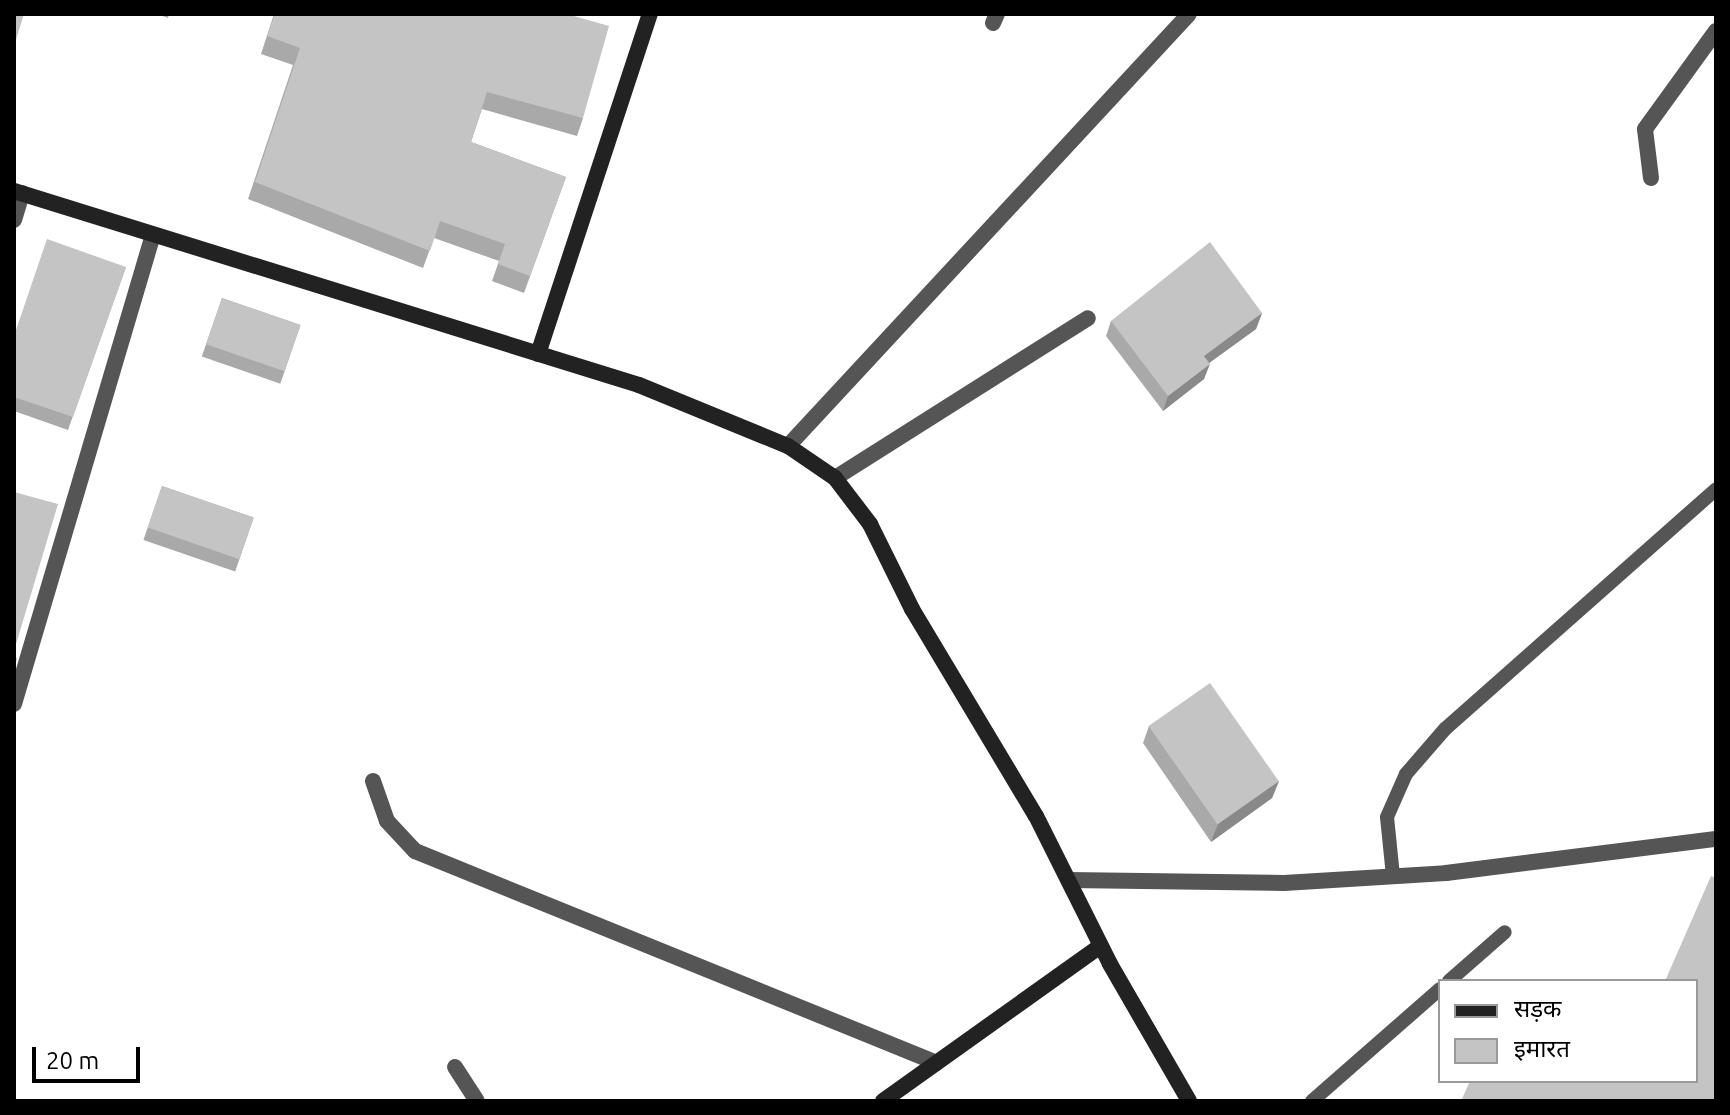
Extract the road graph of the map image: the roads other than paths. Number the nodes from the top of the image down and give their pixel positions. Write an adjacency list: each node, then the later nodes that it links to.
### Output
1 (648, 14): 9 (street)
2 (1189, 14): 10 (street)
3 (1716, 31): 4 (street)
4 (1651, 178)
5 (18, 192): 6 (street); 7 (street)
6 (14, 220)
7 (153, 235): 9 (street); 13 (street)
8 (1088, 318): 11 (street)
9 (538, 354): 10 (street)
10 (788, 446): 11 (street)
11 (835, 478): 17 (street)
12 (1716, 489): 16 (lane)
13 (14, 704)
14 (373, 781): 22 (street)
15 (1716, 839): 16 (street)
16 (1393, 876): 17 (street)
17 (1069, 880): 19 (street)
18 (1505, 932): 20 (lane)
19 (1100, 946): 22 (street); 26 (street)
20 (1451, 979)
21 (1438, 991): 27 (lane)
22 (937, 1063): 25 (street)
23 (455, 1067): 24 (street)
24 (477, 1101)
25 (883, 1101)
26 (1189, 1101)
27 (1312, 1101)

